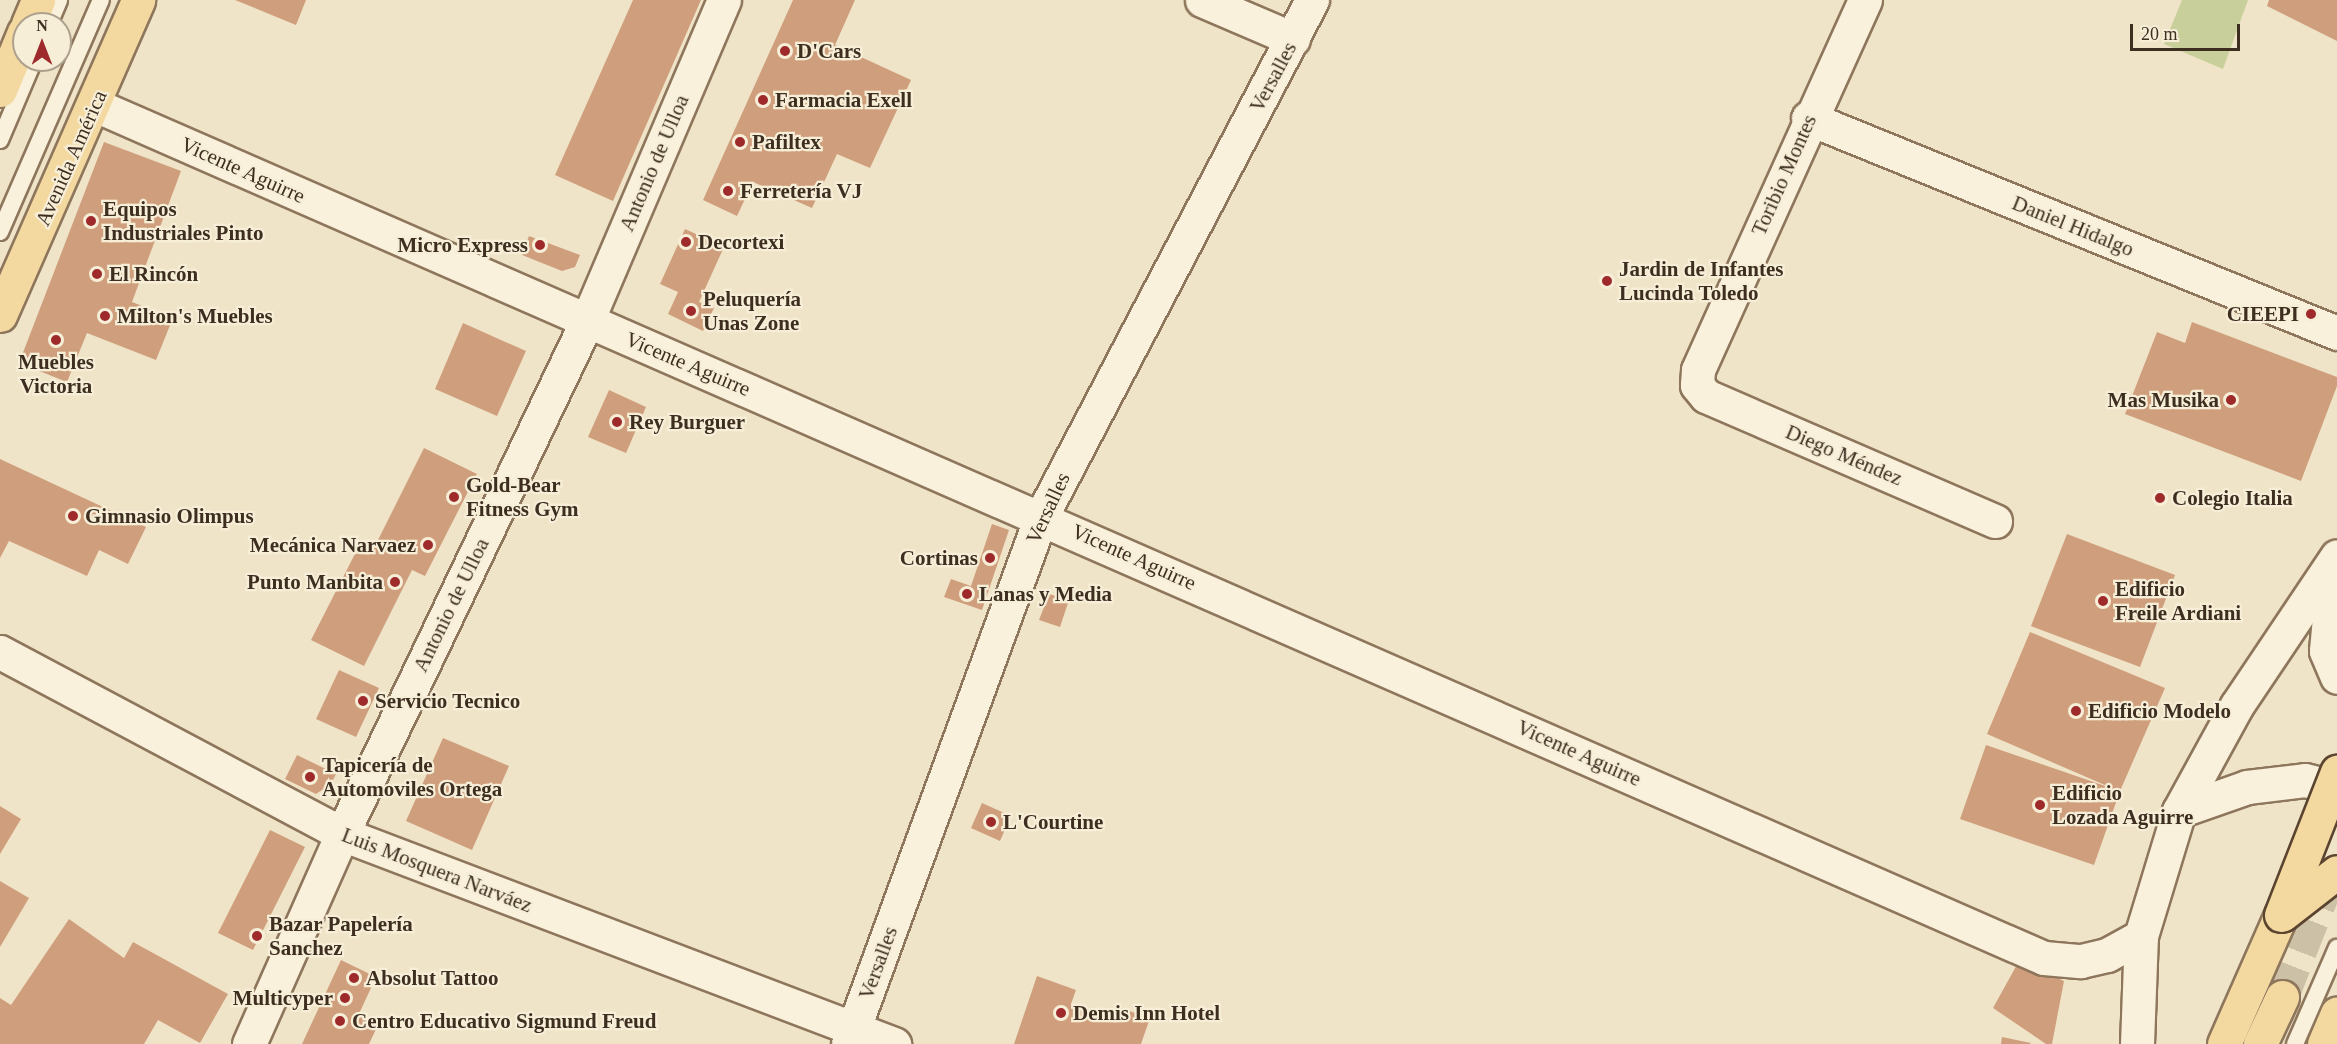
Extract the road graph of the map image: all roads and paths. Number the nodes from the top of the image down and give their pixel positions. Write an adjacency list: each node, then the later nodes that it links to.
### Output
1 (101, 0): 14 (lane)
2 (138, 0): 11 (main road, Avenida América)
3 (724, 0): 16 (street, Antonio de Ulloa)
4 (1202, 0): 7 (street)
5 (1312, 0): 7 (street, Versalles)
6 (1865, 0): 12 (street, Toribio Montes)
7 (1293, 39): 19 (street, Versalles)
8 (12, 61): 10 (main road)
9 (29, 72): 13 (lane)
10 (0, 90)
11 (95, 105): 15 (main road, Avenida América); 16 (street, Vicente Aguirre)
12 (1808, 118): 17 (street, Daniel Hidalgo); 18 (street, Toribio Montes)
13 (0, 140)
14 (0, 232)
15 (0, 315)
16 (587, 321): 19 (street, Vicente Aguirre); 27 (street, Antonio de Ulloa)
17 (2337, 333)
18 (1697, 385): 20 (street, Diego Méndez)
19 (1041, 517): 30 (street, Vicente Aguirre); 34 (street, Versalles)
20 (1995, 521)
21 (2336, 557): 23 (street); 26 (street)
22 (0, 652): 27 (street, Luis Mosquera Narváez)
23 (2337, 677)
24 (2337, 772): 29 (main road, bridge)
25 (2337, 788): 26 (street)
26 (2179, 811): 30 (street)
27 (342, 834): 34 (street, Luis Mosquera Narváez); 35 (street, Antonio de Ulloa)
28 (2337, 872): 29 (main road, bridge)
29 (2281, 915): 38 (main road)
30 (2141, 936): 37 (street)
31 (2337, 948): 40 (lane)
32 (2282, 997): 39 (main road)
33 (2337, 1014): 41 (main road)
34 (851, 1037): 36 (street, Luis Mosquera Narváez)
35 (249, 1044)
36 (894, 1044)
37 (2137, 1044)
38 (2224, 1044)
39 (2260, 1044)
40 (2295, 1044)
41 (2324, 1044)

